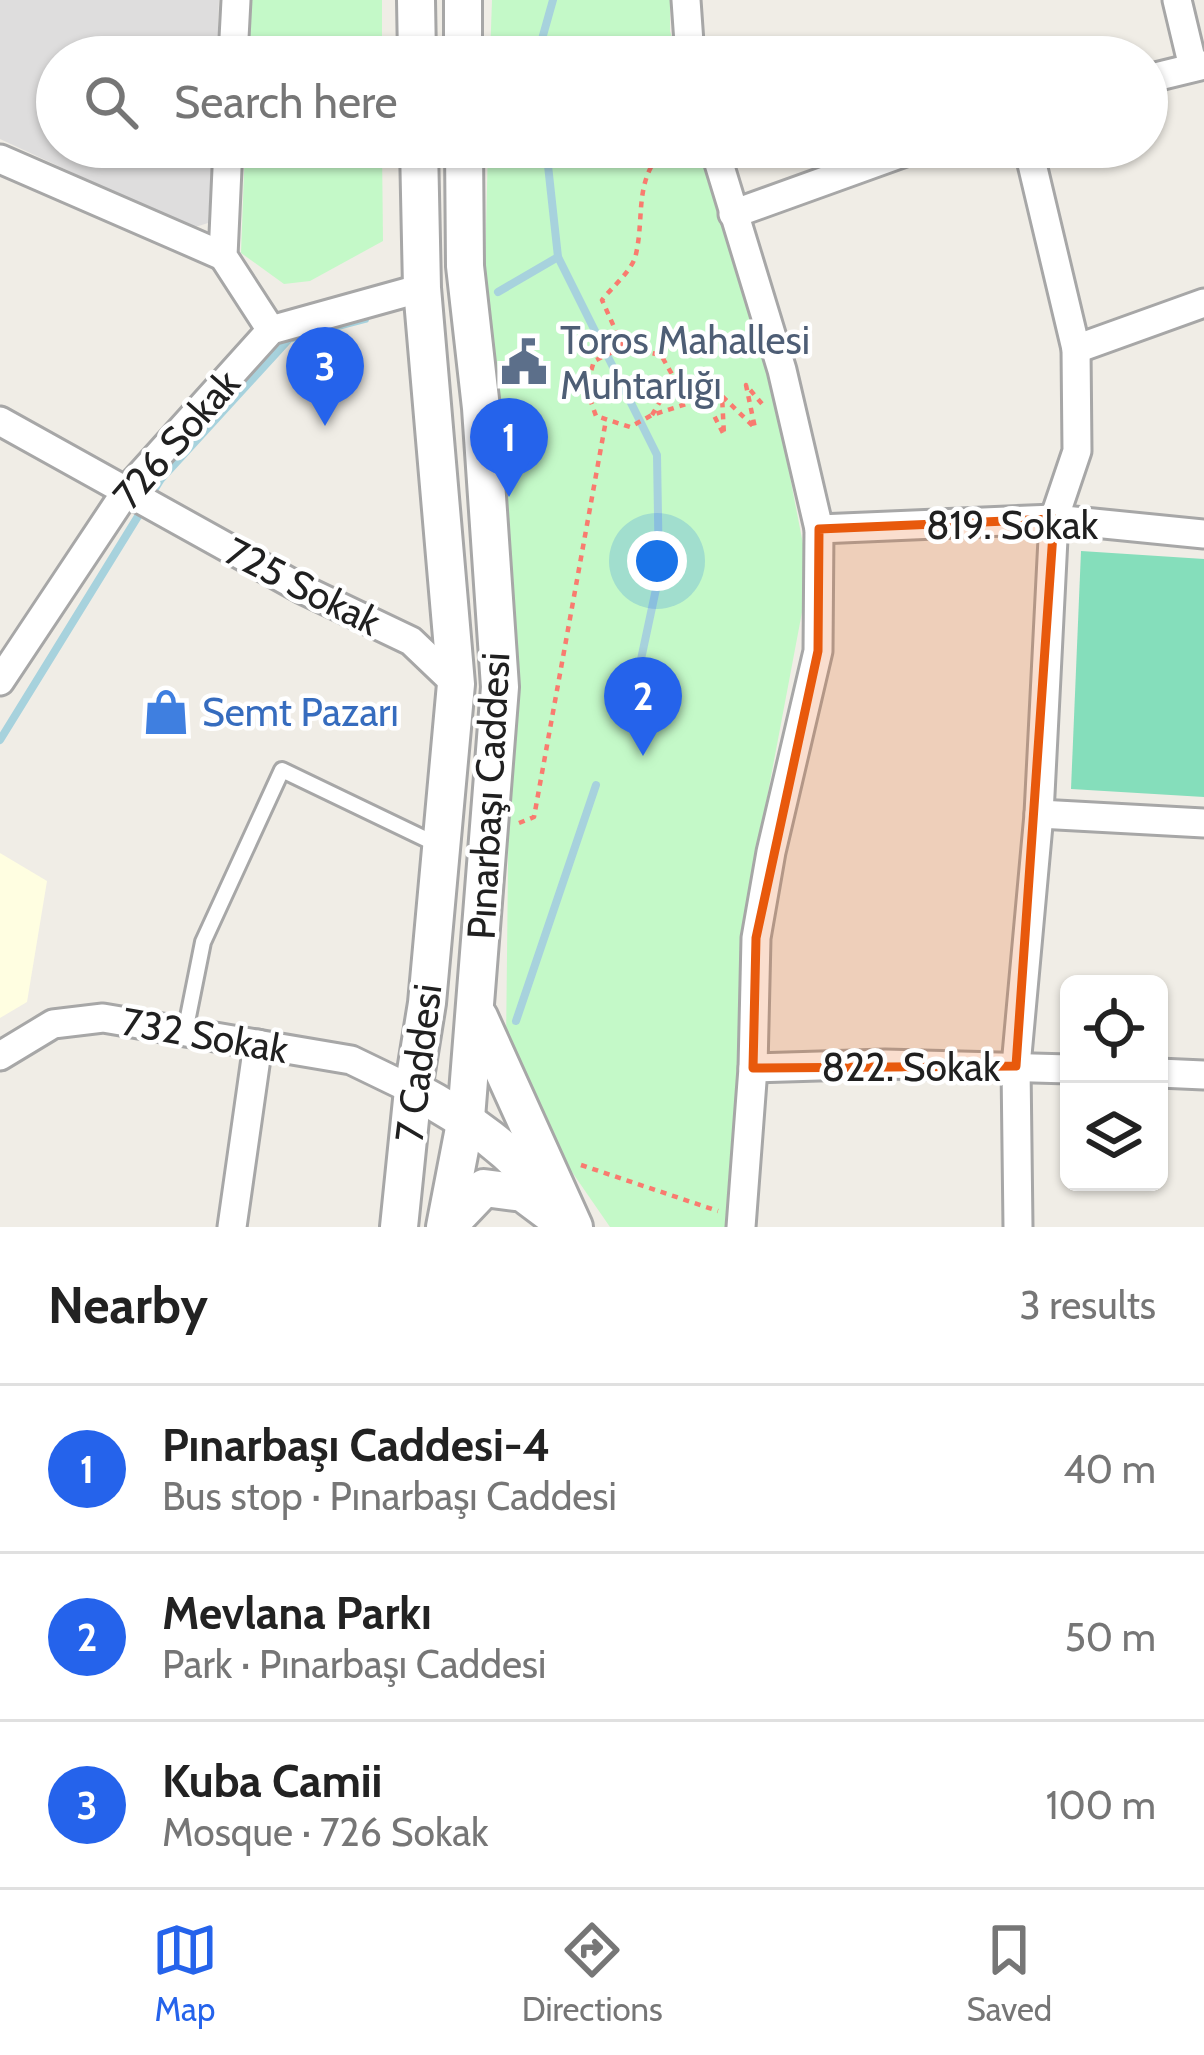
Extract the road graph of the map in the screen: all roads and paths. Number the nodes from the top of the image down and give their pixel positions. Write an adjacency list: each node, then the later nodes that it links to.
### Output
1 (236, 0): 6 (street)
2 (416, 0): 7 (street)
3 (463, 0): 8 (street)
4 (686, 0): 9 (street)
5 (1177, 0): 10 (street)
6 (234, 36)
7 (417, 36)
8 (463, 36)
9 (689, 36)
10 (1199, 66): 11 (street)
11 (1168, 74)
12 (0, 159): 21 (street)
13 (227, 168): 21 (street)
14 (419, 168): 22 (street, Pınarbaşı Caddesi)
15 (464, 168): 41 (street, Pınarbaşı Caddesi)
16 (648, 168): 25 (path)
17 (720, 168): 20 (street)
18 (861, 168): 20 (street)
19 (1033, 168): 26 (street)
20 (733, 214): 29 (street)
21 (223, 256): 24 (street)
22 (422, 288): 24 (street); 36 (street, Pınarbaşı Caddesi)
23 (1204, 303): 26 (street)
24 (272, 330): 31 (street, 726 Sokak)
25 (623, 347): 27 (path); 28 (path)
26 (1076, 349): 32 (street)
27 (652, 415): 28 (path); 29 (path)
28 (606, 419): 39 (path)
29 (794, 420): 33 (street)
30 (0, 421): 31 (street, 725 Sokak)
31 (134, 494): 35 (street, 726 Sokak); 36 (street, 725 Sokak)
32 (1054, 519): 33 (street, 819. Sokak); 34 (street, 819. Sokak); 37 (street)
33 (819, 529): 46 (street)
34 (1204, 533)
35 (5, 664)
36 (456, 684): 40 (street, 7 Caddesi)
37 (1039, 814): 38 (street); 45 (street)
38 (1204, 823)
39 (511, 826)
40 (441, 846): 42 (lane); 50 (street, 7 Caddesi)
41 (475, 1007): 51 (street, Pınarbaşı Caddesi); 57 (street)
42 (185, 1032): 43 (street, 732 Sokak); 44 (street, 732 Sokak)
43 (258, 1044): 50 (street, 732 Sokak); 54 (street)
44 (0, 1056)
45 (1016, 1066): 46 (street, 822. Sokak); 47 (street, 822. Sokak); 58 (street)
46 (753, 1068): 53 (street)
47 (1060, 1068)
48 (1168, 1074): 49 (street)
49 (1204, 1076)
50 (412, 1090): 51 (street); 55 (street, 7 Caddesi)
51 (466, 1118): 56 (street, Pınarbaşı Caddesi); 57 (street)
52 (563, 1159): 53 (path)
53 (741, 1223)
54 (232, 1227)
55 (399, 1227)
56 (446, 1227): 57 (street)
57 (568, 1227)
58 (1018, 1227)

